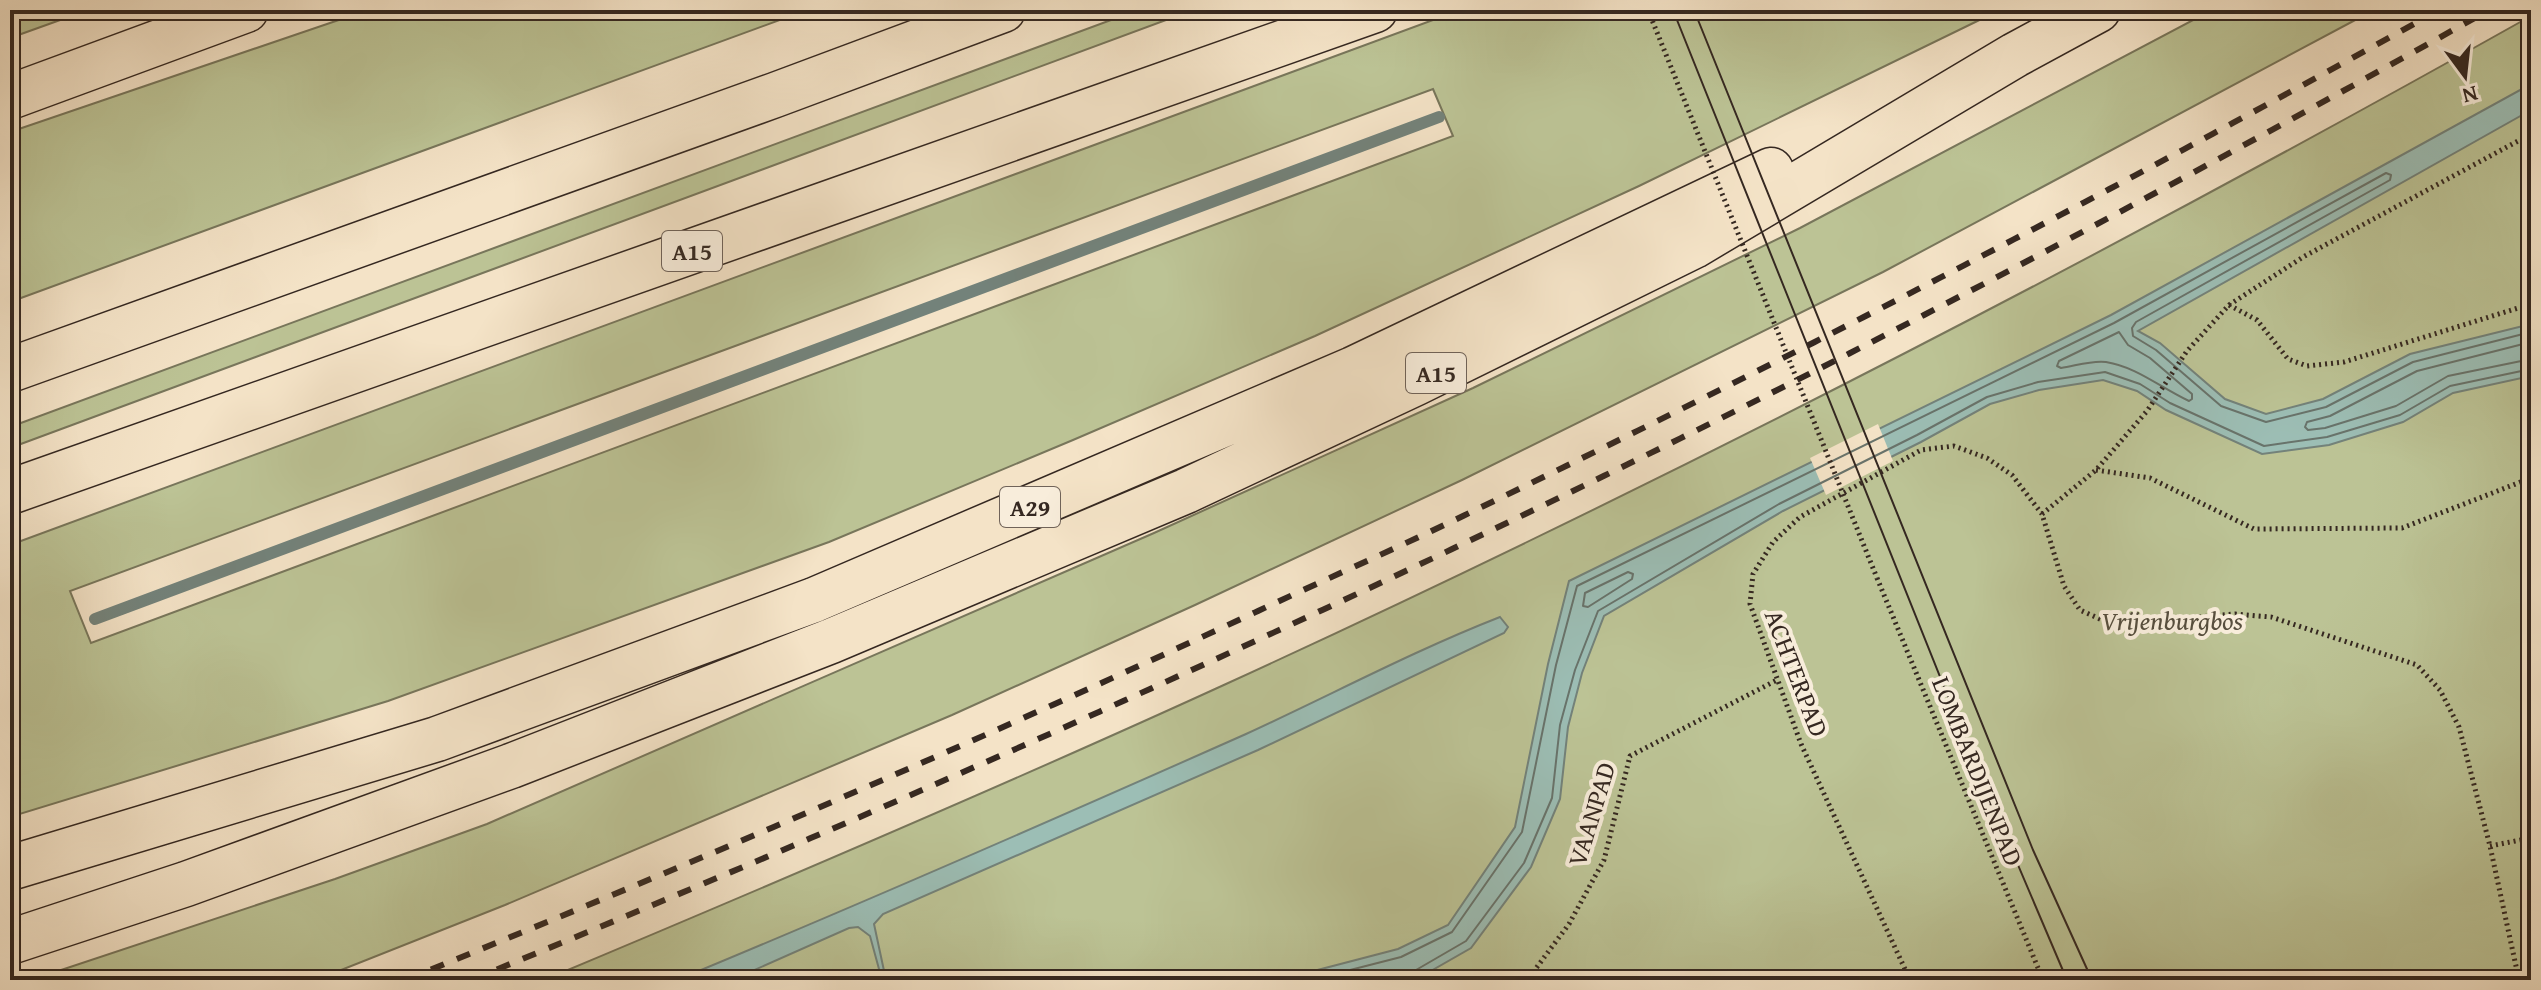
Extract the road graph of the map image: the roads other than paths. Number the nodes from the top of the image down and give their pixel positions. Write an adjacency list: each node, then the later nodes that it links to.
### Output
1 (246, 10): 6 (highway)
2 (1003, 10): 7 (highway)
3 (1375, 10): 8 (highway, A15)
4 (2098, 10): 5 (highway, A15)
5 (2015, 55): 9 (highway, A29); 10 (highway, A15)
6 (10, 97)
7 (10, 370)
8 (10, 492)
9 (10, 868)
10 (10, 942)

